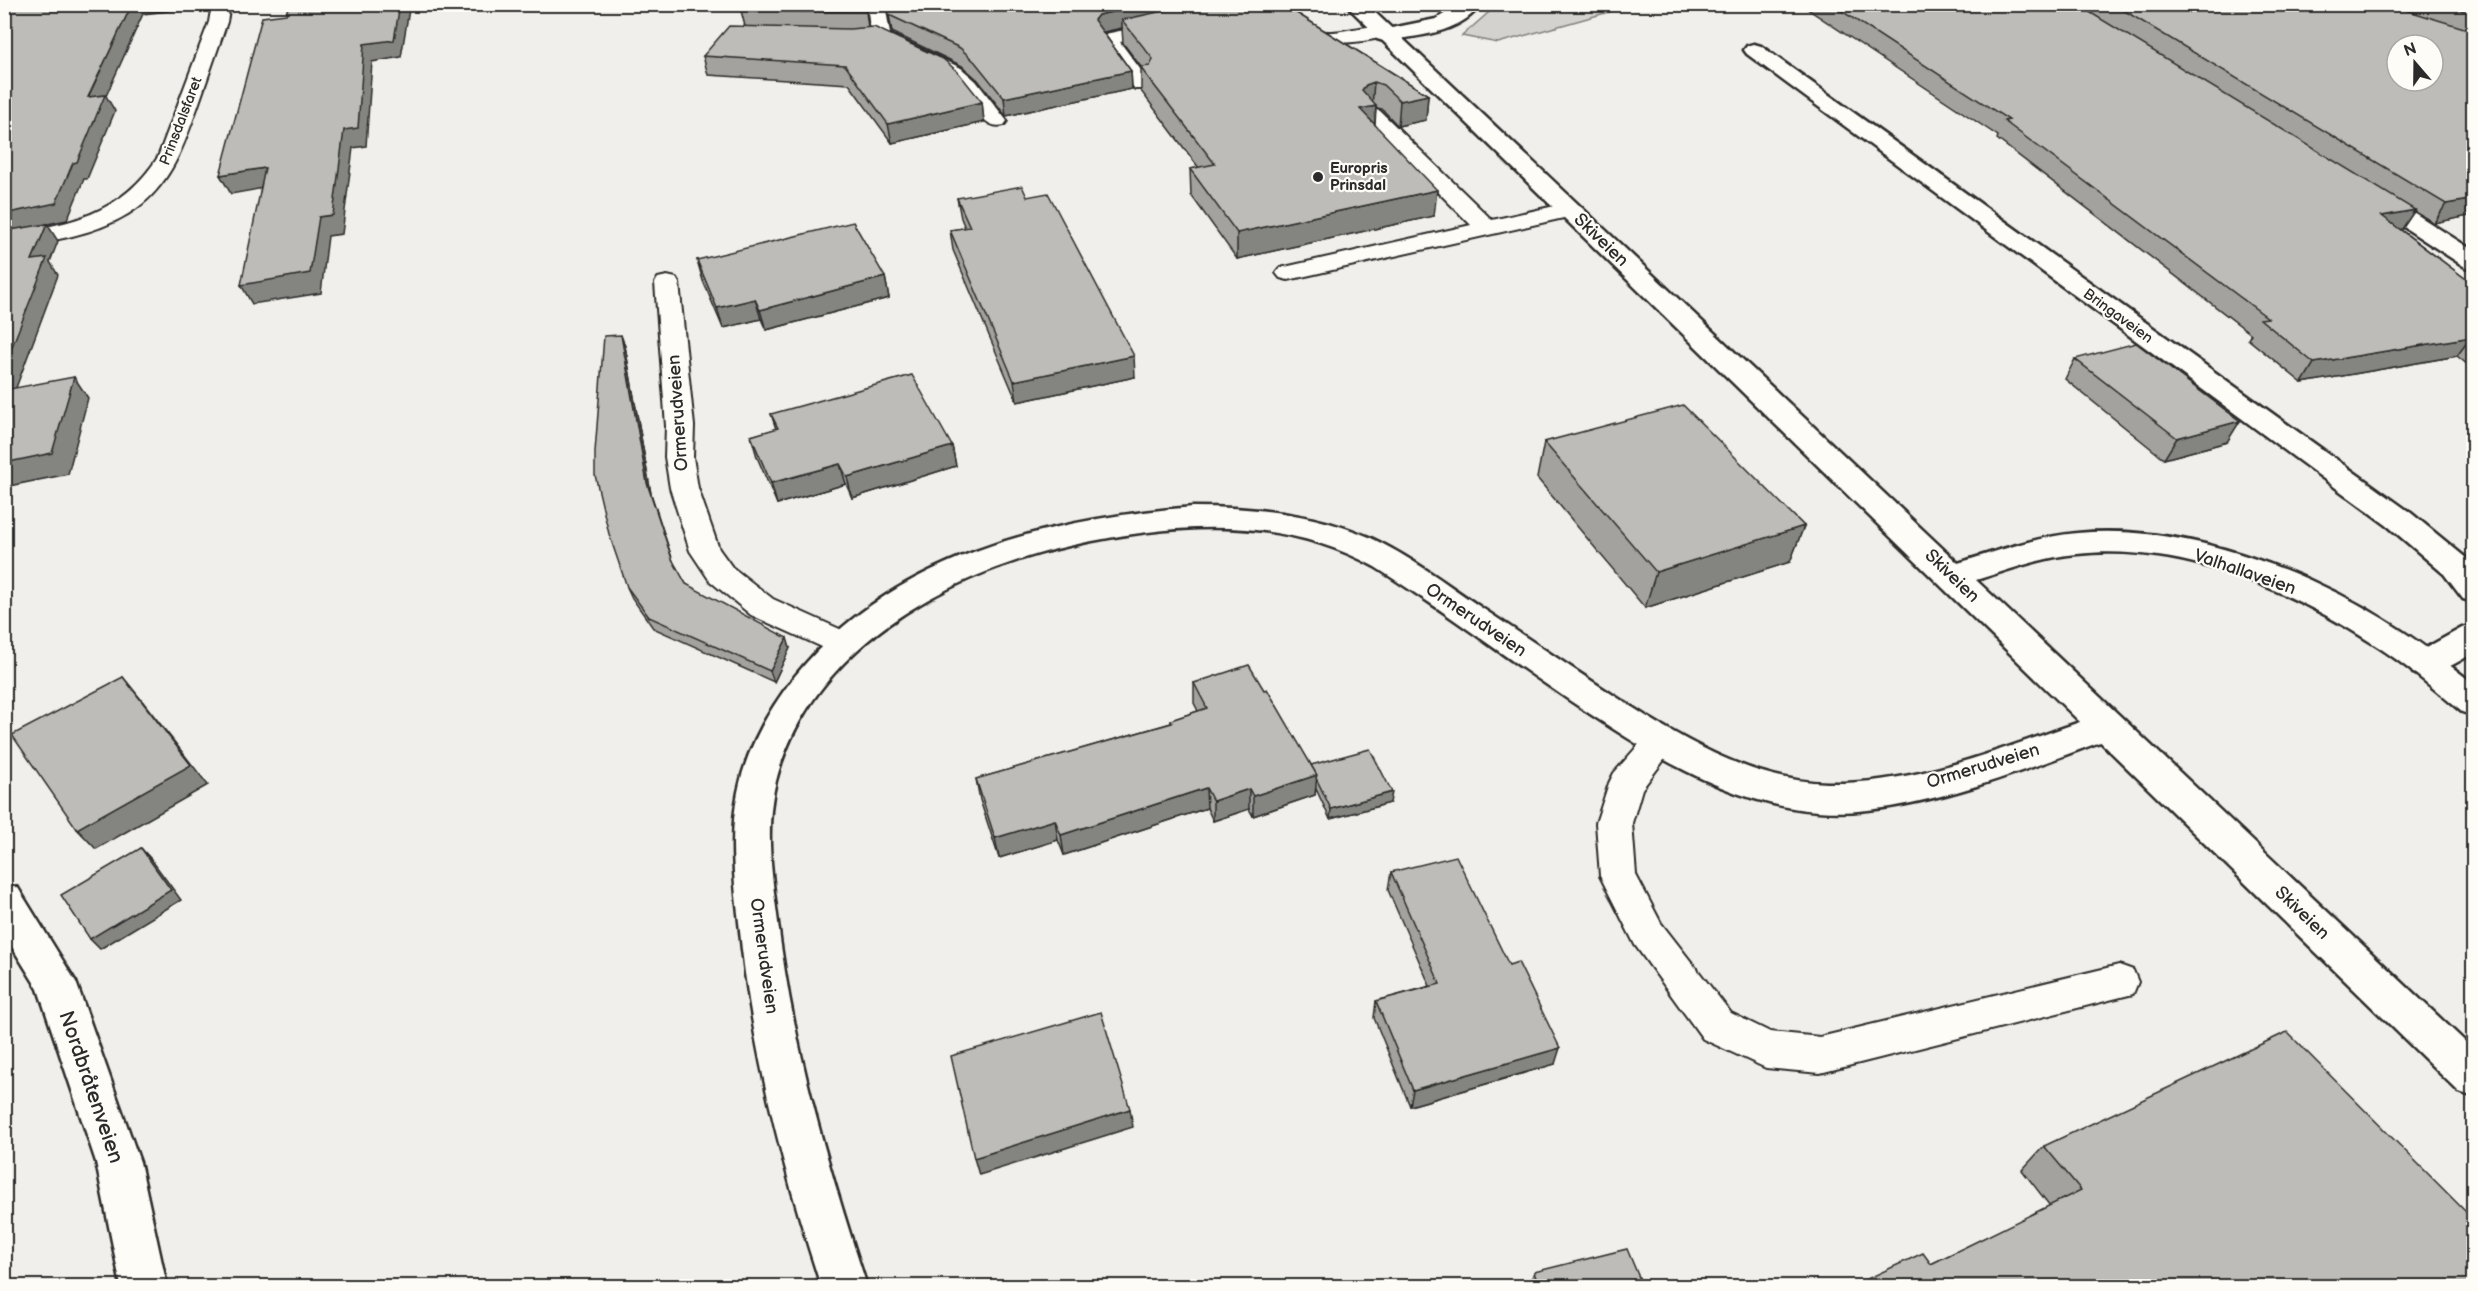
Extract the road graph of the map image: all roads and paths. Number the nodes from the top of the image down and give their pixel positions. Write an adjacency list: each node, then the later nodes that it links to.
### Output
1 (221, 4): 16 (lane, Prinsdalsfaret)
2 (876, 4): 12 (lane)
3 (1354, 4): 8 (street, Skiveien)
4 (1472, 4): 8 (street)
5 (1264, 5): 6 (lane); 8 (lane)
6 (1242, 11)
7 (1179, 25): 10 (lane)
8 (1383, 34): 14 (street, Skiveien)
9 (1754, 50): 21 (street, Bringaveien)
10 (1142, 84)
11 (1373, 115): 15 (lane)
12 (997, 121)
13 (2357, 187): 17 (street)
14 (1568, 210): 15 (lane); 20 (street, Skiveien)
15 (1487, 228): 18 (lane)
16 (4, 241)
17 (2474, 262)
18 (1288, 273)
19 (667, 283): 23 (lane, Ormerudveien)
20 (1952, 576): 24 (street, Valhallaveien); 26 (street, Skiveien)
21 (2474, 591)
22 (2474, 636): 24 (street)
23 (842, 643): 27 (street, Ormerudveien); 32 (street, Ormerudveien)
24 (2425, 664): 25 (street, Valhallaveien)
25 (2474, 703)
26 (2108, 726): 27 (street, Ormerudveien); 30 (street, Skiveien)
27 (1660, 743): 29 (lane)
28 (4, 900): 31 (street, Nordbråtenveien)
29 (2119, 982)
30 (2474, 1078)
31 (144, 1287)
32 (844, 1287)

